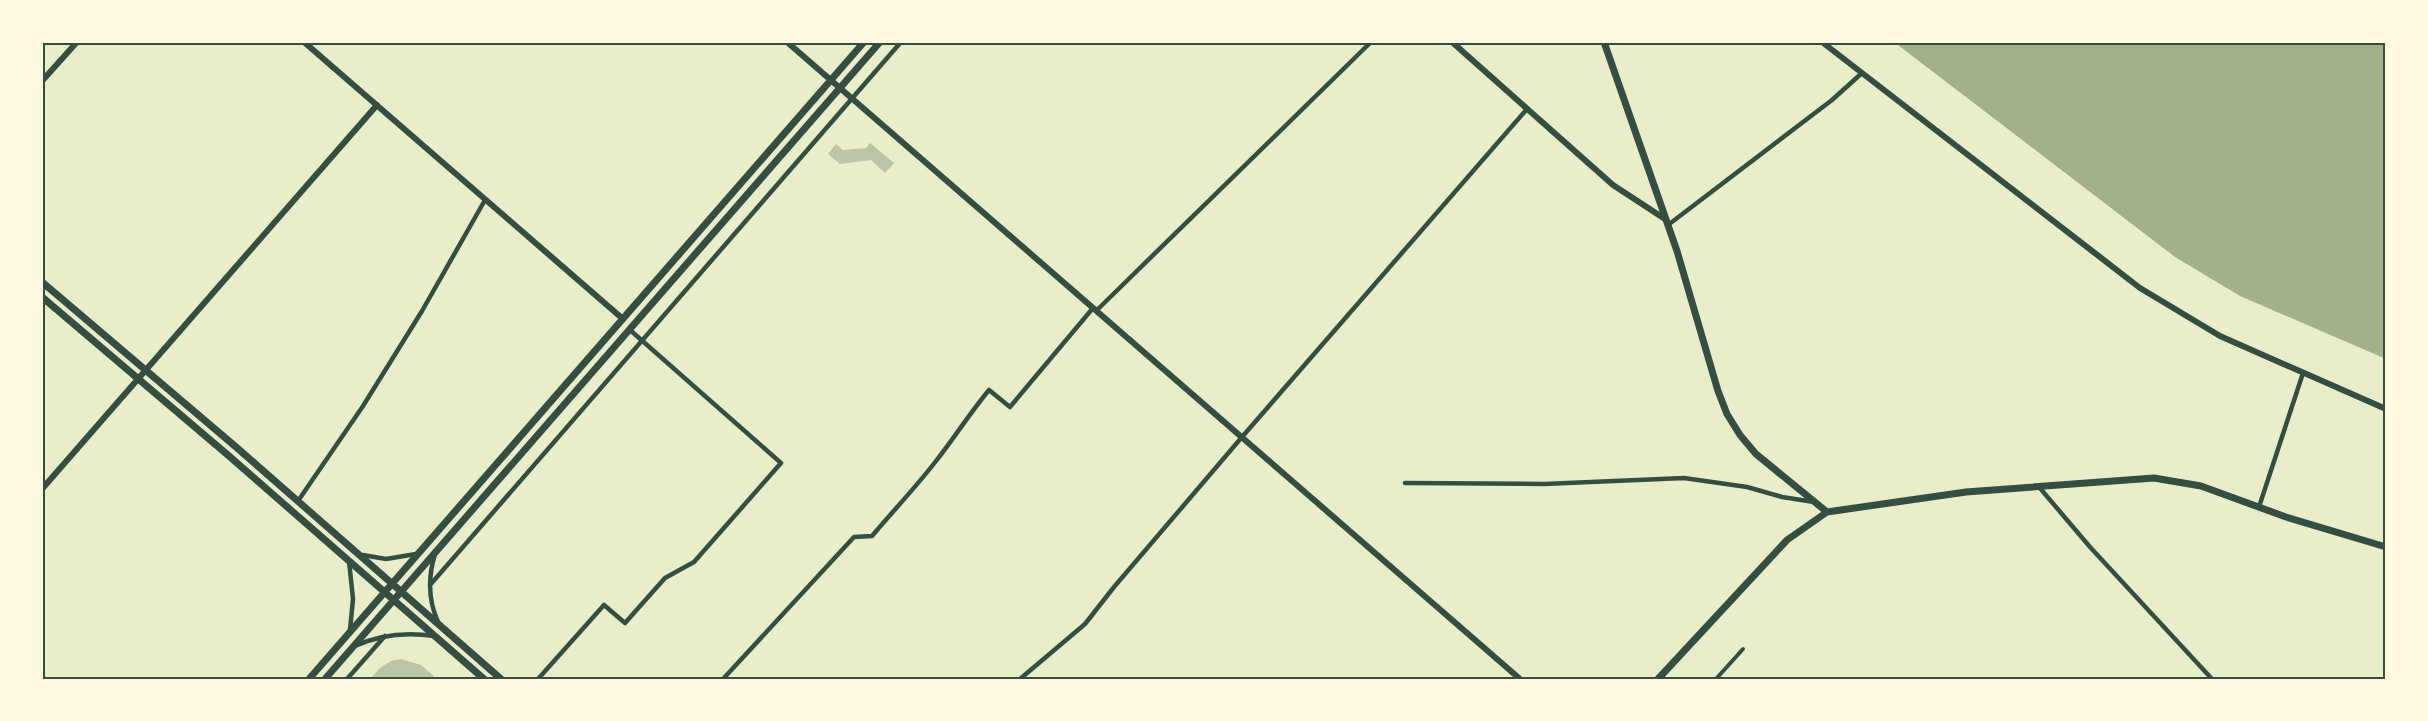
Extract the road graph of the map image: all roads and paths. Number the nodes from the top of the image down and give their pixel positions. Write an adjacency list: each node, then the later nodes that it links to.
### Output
1 (77, 42): 13 (street)
2 (304, 42): 16 (street)
3 (787, 42): 12 (street)
4 (864, 42): 12 (main road)
5 (880, 42): 14 (main road)
6 (901, 42): 15 (street)
7 (1371, 42): 22 (street)
8 (1452, 42): 17 (street)
9 (1604, 42): 19 (main road)
10 (1822, 42): 11 (street)
11 (1862, 73): 19 (street); 27 (street)
12 (831, 80): 14 (street); 23 (main road)
13 (42, 81)
14 (840, 88): 15 (street); 24 (main road)
15 (852, 98): 22 (street); 25 (street)
16 (377, 105): 18 (street); 26 (street)
17 (1527, 109): 19 (street); 30 (street)
18 (485, 200): 23 (street); 34 (street)
19 (1666, 222): 35 (main road)
20 (42, 282): 26 (main road)
21 (42, 297): 28 (main road)
22 (1095, 309): 30 (street); 60 (street)
23 (623, 319): 39 (main road)
24 (630, 330): 25 (street); 41 (main road)
25 (642, 340): 44 (street); 59 (street)
26 (146, 370): 28 (street); 34 (main road)
27 (2303, 374): 29 (street); 36 (street)
28 (138, 379): 33 (street); 42 (main road)
29 (2386, 409)
30 (1242, 437): 61 (street); 62 (street)
31 (1405, 483): 35 (street)
32 (2039, 486): 36 (main road); 37 (main road); 65 (street)
33 (42, 489)
34 (298, 501): 40 (main road)
35 (1814, 502): 37 (main road)
36 (2259, 507): 38 (main road)
37 (1827, 512): 63 (main road)
38 (2386, 546)
39 (419, 553): 40 (street); 43 (main road)
40 (358, 554): 43 (main road)
41 (435, 554): 44 (street); 46 (main road)
42 (349, 561): 45 (main road); 49 (street)
43 (392, 584): 45 (main road); 46 (main road)
44 (430, 585): 48 (street)
45 (385, 592): 47 (main road); 49 (main road)
46 (401, 592): 47 (main road); 48 (main road)
47 (394, 601): 51 (main road); 52 (main road)
48 (439, 625): 58 (main road)
49 (350, 632): 54 (main road)
50 (385, 636): 51 (street); 52 (street); 56 (street)
51 (434, 636): 57 (main road)
52 (353, 648): 55 (main road)
53 (1743, 649): 64 (street)
54 (309, 679)
55 (326, 679)
56 (347, 679)
57 (484, 679)
58 (501, 679)
59 (538, 679)
60 (723, 679)
61 (1020, 679)
62 (1520, 679)
63 (1658, 679)
64 (1716, 679)
65 (2212, 679)

